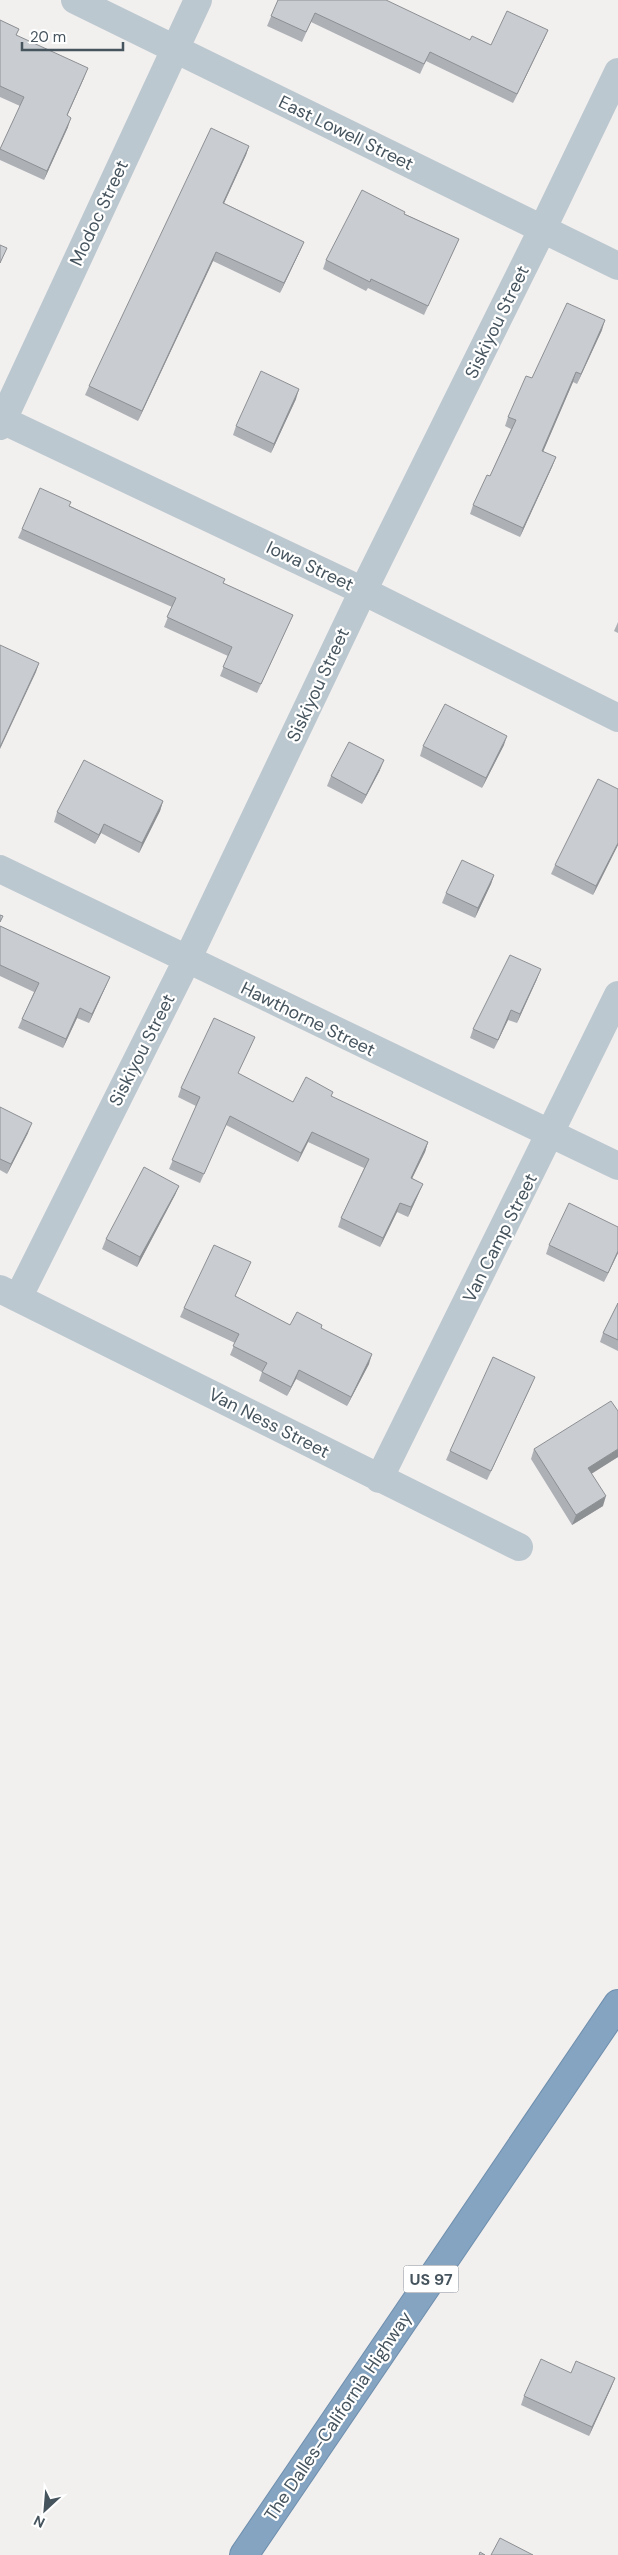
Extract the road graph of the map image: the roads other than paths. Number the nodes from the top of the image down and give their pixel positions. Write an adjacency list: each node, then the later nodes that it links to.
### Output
1 (75, 0): 3 (street, East Lowell Street)
2 (198, 0): 3 (street, Modoc Street)
3 (174, 48): 5 (street, East Lowell Street); 7 (street, Modoc Street)
4 (618, 72): 5 (street, Siskiyou Street)
5 (542, 230): 6 (street, East Lowell Street); 8 (street, Siskiyou Street)
6 (618, 266)
7 (1, 422): 8 (street, Iowa Street)
8 (363, 591): 9 (street, Iowa Street); 11 (street, Siskiyou Street)
9 (618, 718)
10 (0, 869): 11 (street, Hawthorne Street)
11 (187, 960): 13 (street, Hawthorne Street); 15 (street, Siskiyou Street)
12 (618, 996): 13 (street, Van Camp Street)
13 (551, 1135): 14 (street, Hawthorne Street); 16 (street, Van Camp Street)
14 (618, 1166)
15 (9, 1293): 16 (street, Van Ness Street)
16 (379, 1479): 17 (street, Van Ness Street)
17 (519, 1547)
18 (618, 2004): 19 (highway, The Dalles-California Highway / US 97)
19 (244, 2555)

